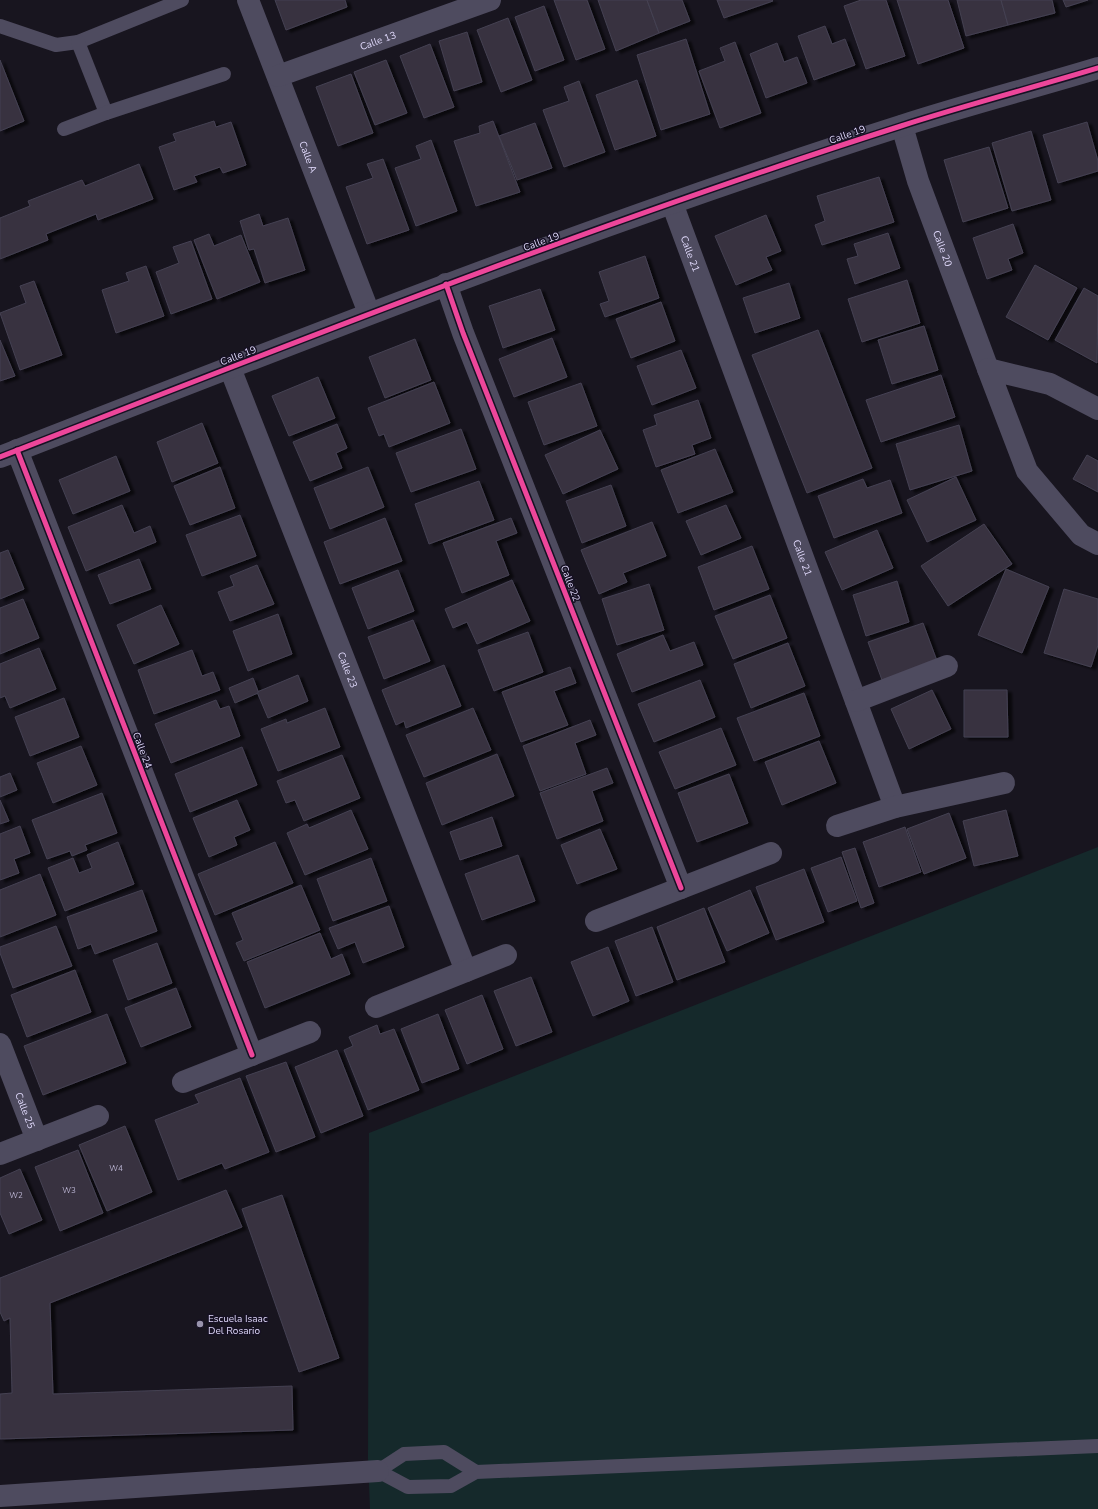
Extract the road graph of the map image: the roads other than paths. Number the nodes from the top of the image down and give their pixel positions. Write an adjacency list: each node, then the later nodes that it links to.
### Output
1 (182, 0): 5 (lane)
2 (248, 0): 8 (street, Calle A)
3 (482, 1): 8 (street, Calle 13)
4 (0, 26): 5 (lane)
5 (78, 42): 9 (lane)
6 (1098, 68): 10 (street, Calle 19)
7 (224, 74): 9 (lane)
8 (278, 76): 14 (street, Calle A)
9 (106, 113): 11 (lane)
10 (902, 126): 12 (street, Calle 19); 16 (street, Calle 20)
11 (64, 129)
12 (672, 203): 13 (street, Calle 19); 21 (street, Calle 21)
13 (446, 284): 14 (street, Calle 19); 26 (street, Calle 22)
14 (369, 314): 15 (street, Calle 19)
15 (230, 368): 18 (street, Calle 19); 29 (street, Calle 23)
16 (988, 369): 17 (street); 19 (street, Calle 20)
17 (1098, 409)
18 (9, 454): 33 (street, Calle 24)
19 (1098, 544)
20 (947, 666): 21 (street)
21 (856, 701): 23 (street, Calle 21)
22 (1004, 784): 23 (street)
23 (895, 807): 24 (street)
24 (837, 826)
25 (771, 853): 26 (street)
26 (681, 888): 27 (street)
27 (596, 921)
28 (506, 955): 29 (street)
29 (466, 971): 30 (street)
30 (376, 1007)
31 (310, 1032): 33 (street)
32 (0, 1044): 36 (street, Calle 25)
33 (252, 1055): 34 (street)
34 (182, 1082)
35 (98, 1116): 36 (street)
36 (37, 1140): 37 (street, Calle 25)
37 (0, 1154)
38 (1098, 1446): 40 (lane)
39 (378, 1471): 40 (lane); 40 (lane); 41 (street)
40 (476, 1472)
41 (0, 1496)

